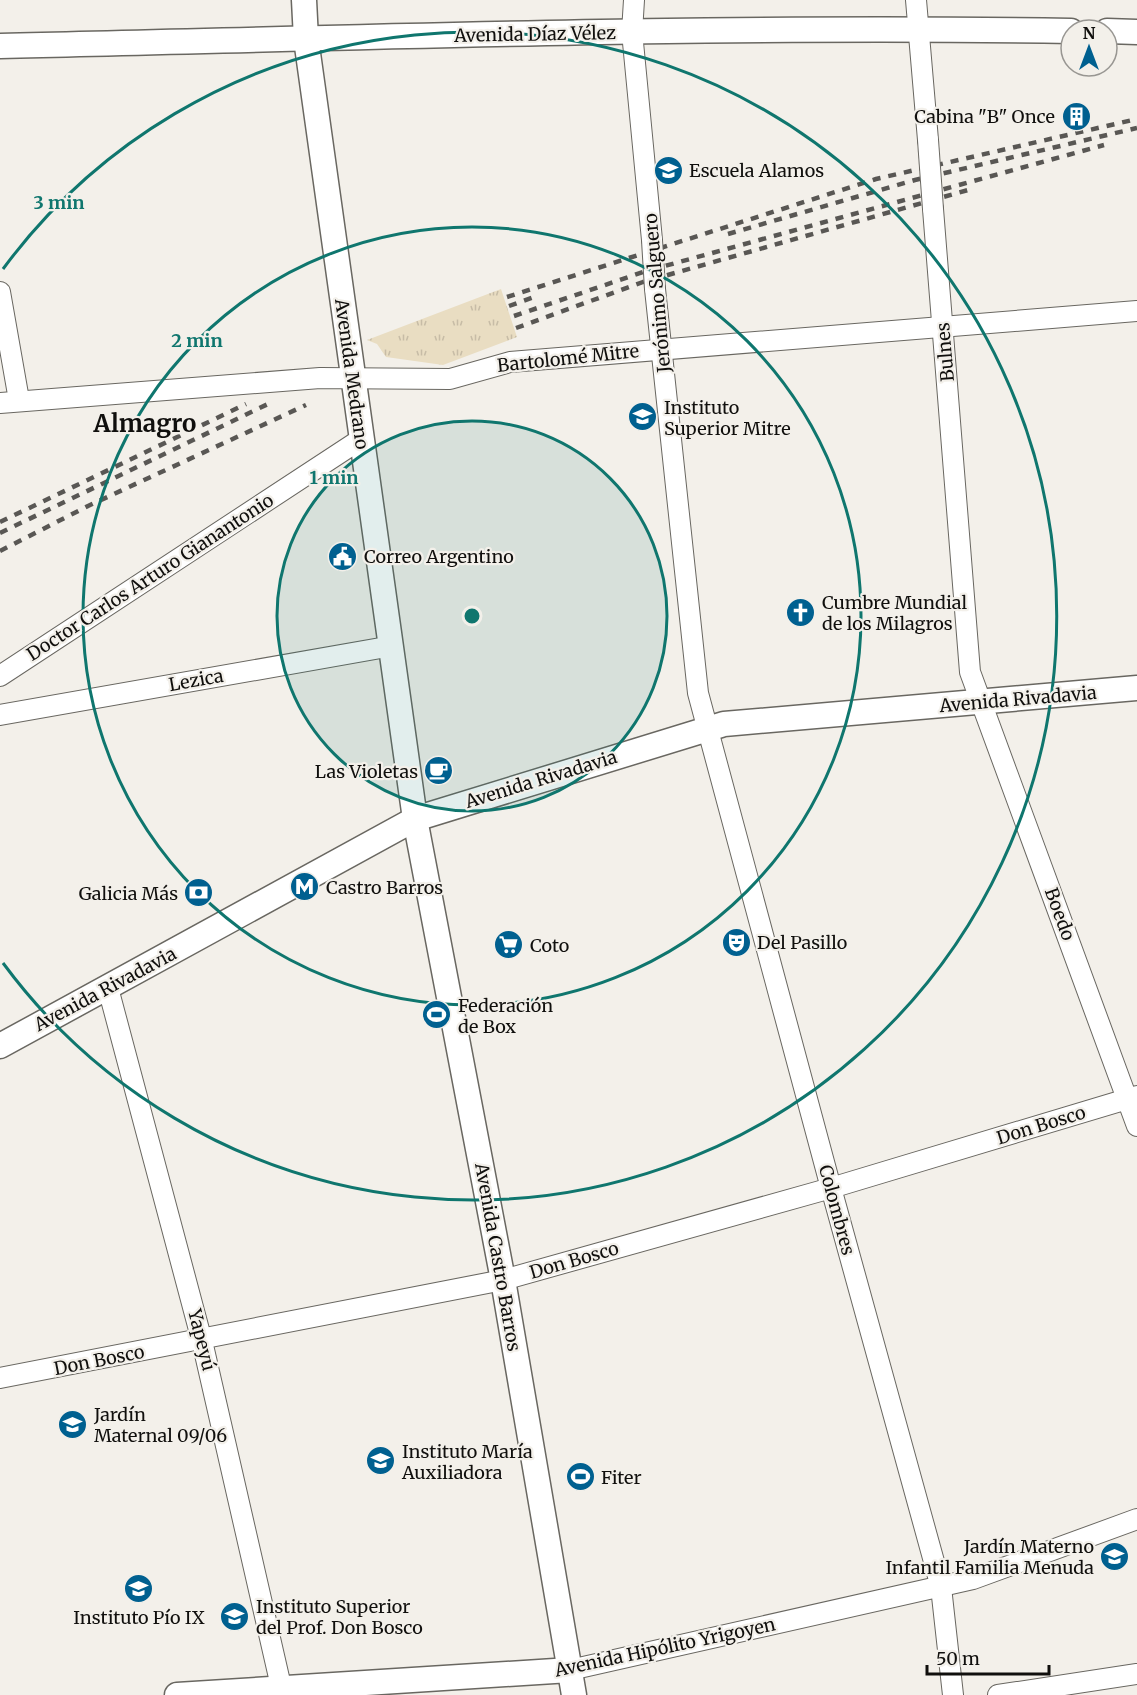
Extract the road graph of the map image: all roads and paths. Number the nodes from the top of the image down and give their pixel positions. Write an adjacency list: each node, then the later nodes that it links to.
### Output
1 (304, 0): 9 (main road, Avenida Medrano)
2 (634, 0): 7 (street, Jerónimo Salguero)
3 (916, 0): 4 (street, Bulnes)
4 (919, 28): 5 (main road, Avenida Díaz Vélez); 7 (main road, Avenida Díaz Vélez); 13 (street, Bulnes, bridge)
5 (1059, 31)
6 (1119, 31): 8 (main road)
7 (632, 32): 9 (main road, Avenida Díaz Vélez); 14 (street, Jerónimo Salguero, bridge)
8 (1137, 32)
9 (306, 39): 10 (main road, Avenida Díaz Vélez); 15 (main road, Avenida Medrano)
10 (0, 46)
11 (0, 292): 16 (street)
12 (1137, 311): 13 (street, Bartolomé Mitre)
13 (943, 325): 14 (street, Bartolomé Mitre); 21 (street, Bulnes)
14 (662, 349): 15 (street, Bartolomé Mitre); 23 (street, Jerónimo Salguero)
15 (352, 377): 16 (street, Bartolomé Mitre); 17 (main road, Avenida Medrano)
16 (10, 401)
17 (361, 438): 18 (main road, Avenida Medrano); 19 (street, Doctor Carlos Arturo Gianantonio)
18 (392, 646): 22 (street, Lezica); 24 (main road, Avenida Medrano)
19 (0, 676)
20 (1137, 688): 21 (main road, Avenida Rivadavia)
21 (982, 702): 23 (main road, Avenida Rivadavia); 27 (street, Boedo)
22 (0, 715)
23 (707, 728): 24 (main road, Avenida Rivadavia); 29 (street, Colombres)
24 (415, 819): 25 (main road, Avenida Rivadavia); 30 (main road, Avenida Castro Barros)
25 (108, 988): 26 (main road, Avenida Rivadavia); 31 (street, Yapeyú)
26 (0, 1046)
27 (1132, 1097): 28 (street, Boedo); 29 (street, Don Bosco)
28 (1137, 1126)
29 (831, 1188): 30 (street, Don Bosco); 34 (street, Colombres)
30 (503, 1280): 31 (street, Don Bosco); 35 (main road, Avenida Castro Barros)
31 (202, 1341): 32 (street, Don Bosco); 37 (street, Yapeyú)
32 (0, 1378)
33 (1137, 1520): 34 (street, Avenida Hipólito Yrigoyen)
34 (941, 1587): 35 (street, Avenida Hipólito Yrigoyen); 40 (street, Colombres)
35 (570, 1670): 37 (main road, Avenida Hipólito Yrigoyen); 39 (main road, Avenida Castro Barros)
36 (1137, 1674): 41 (street)
37 (283, 1692): 38 (main road, Avenida Hipólito Yrigoyen)
38 (177, 1695)
39 (574, 1695)
40 (953, 1695)
41 (998, 1695)

